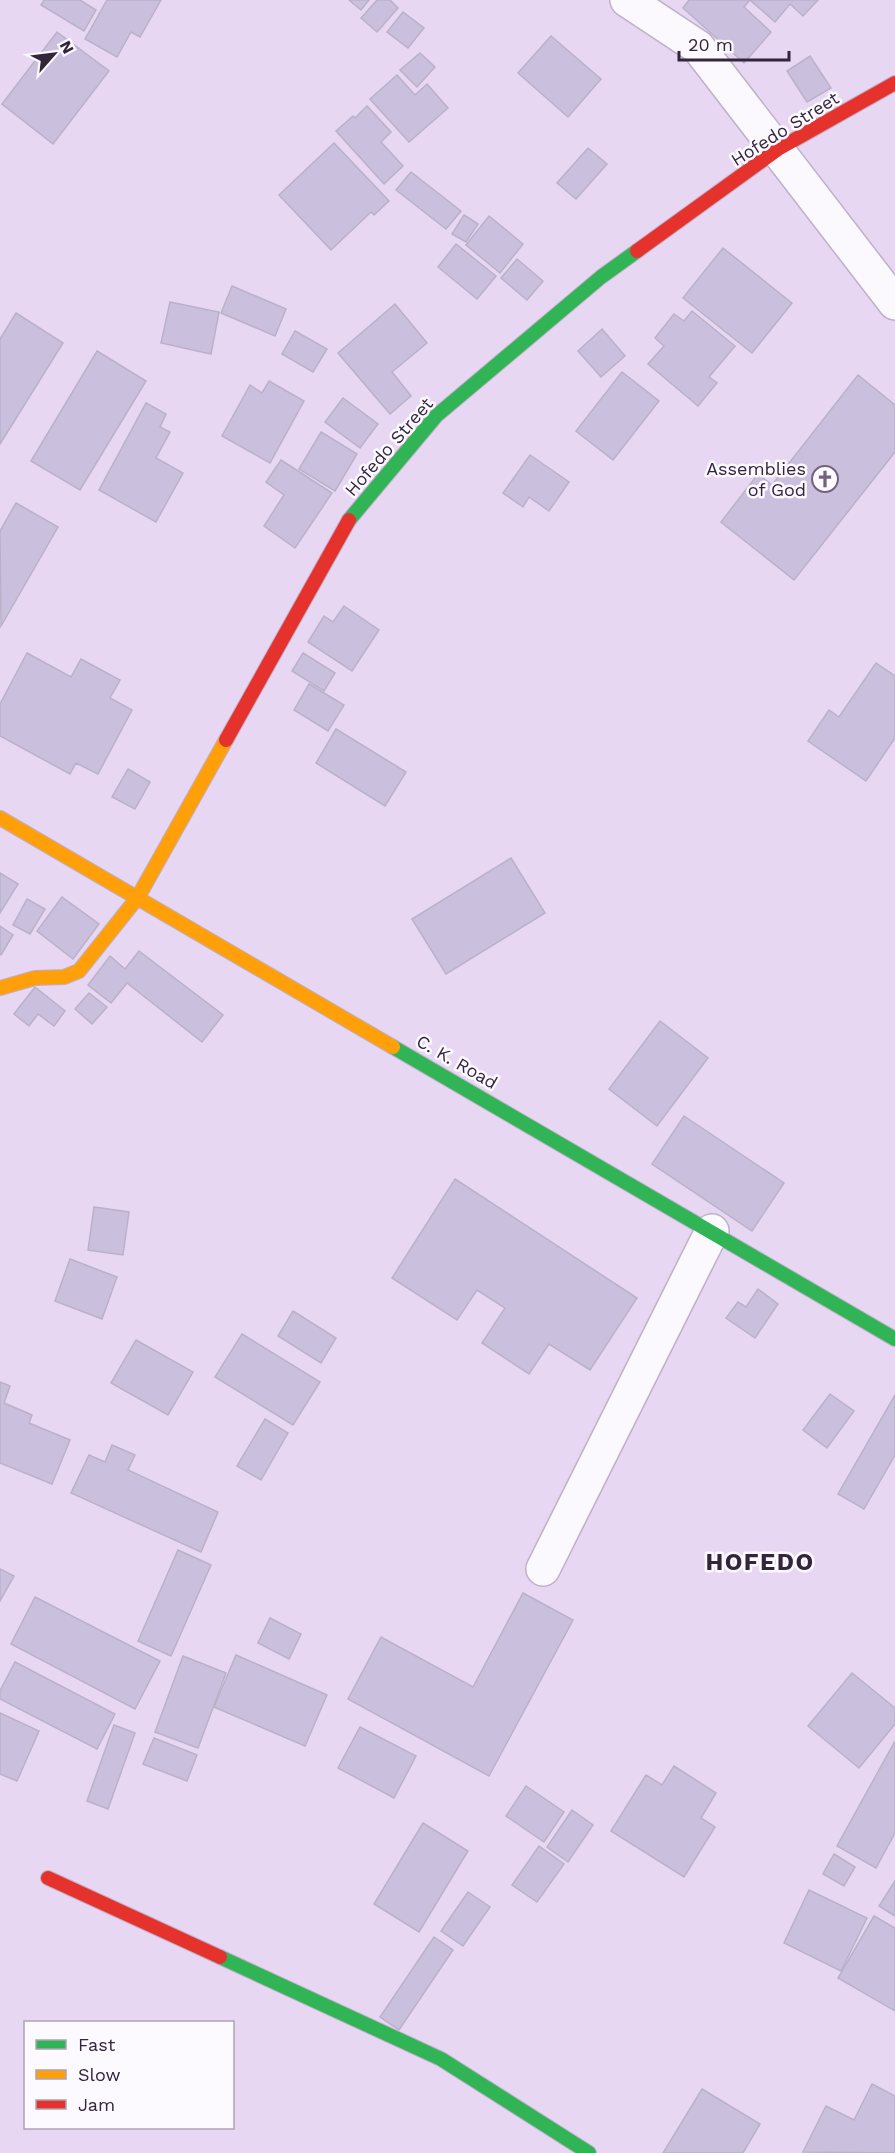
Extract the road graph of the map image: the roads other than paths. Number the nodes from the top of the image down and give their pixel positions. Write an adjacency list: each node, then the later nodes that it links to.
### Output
1 (627, 0): 3 (street)
2 (895, 83): 3 (street, Hofedo Street)
3 (778, 149): 4 (street); 6 (street, Hofedo Street)
4 (895, 303)
5 (0, 818): 6 (street, C. K. Road)
6 (138, 897): 7 (street, Hofedo Street); 8 (street, C. K. Road)
7 (0, 988)
8 (712, 1231): 9 (street, C. K. Road); 10 (street)
9 (895, 1339)
10 (543, 1569)
11 (48, 1878): 12 (street)
12 (589, 2153)

